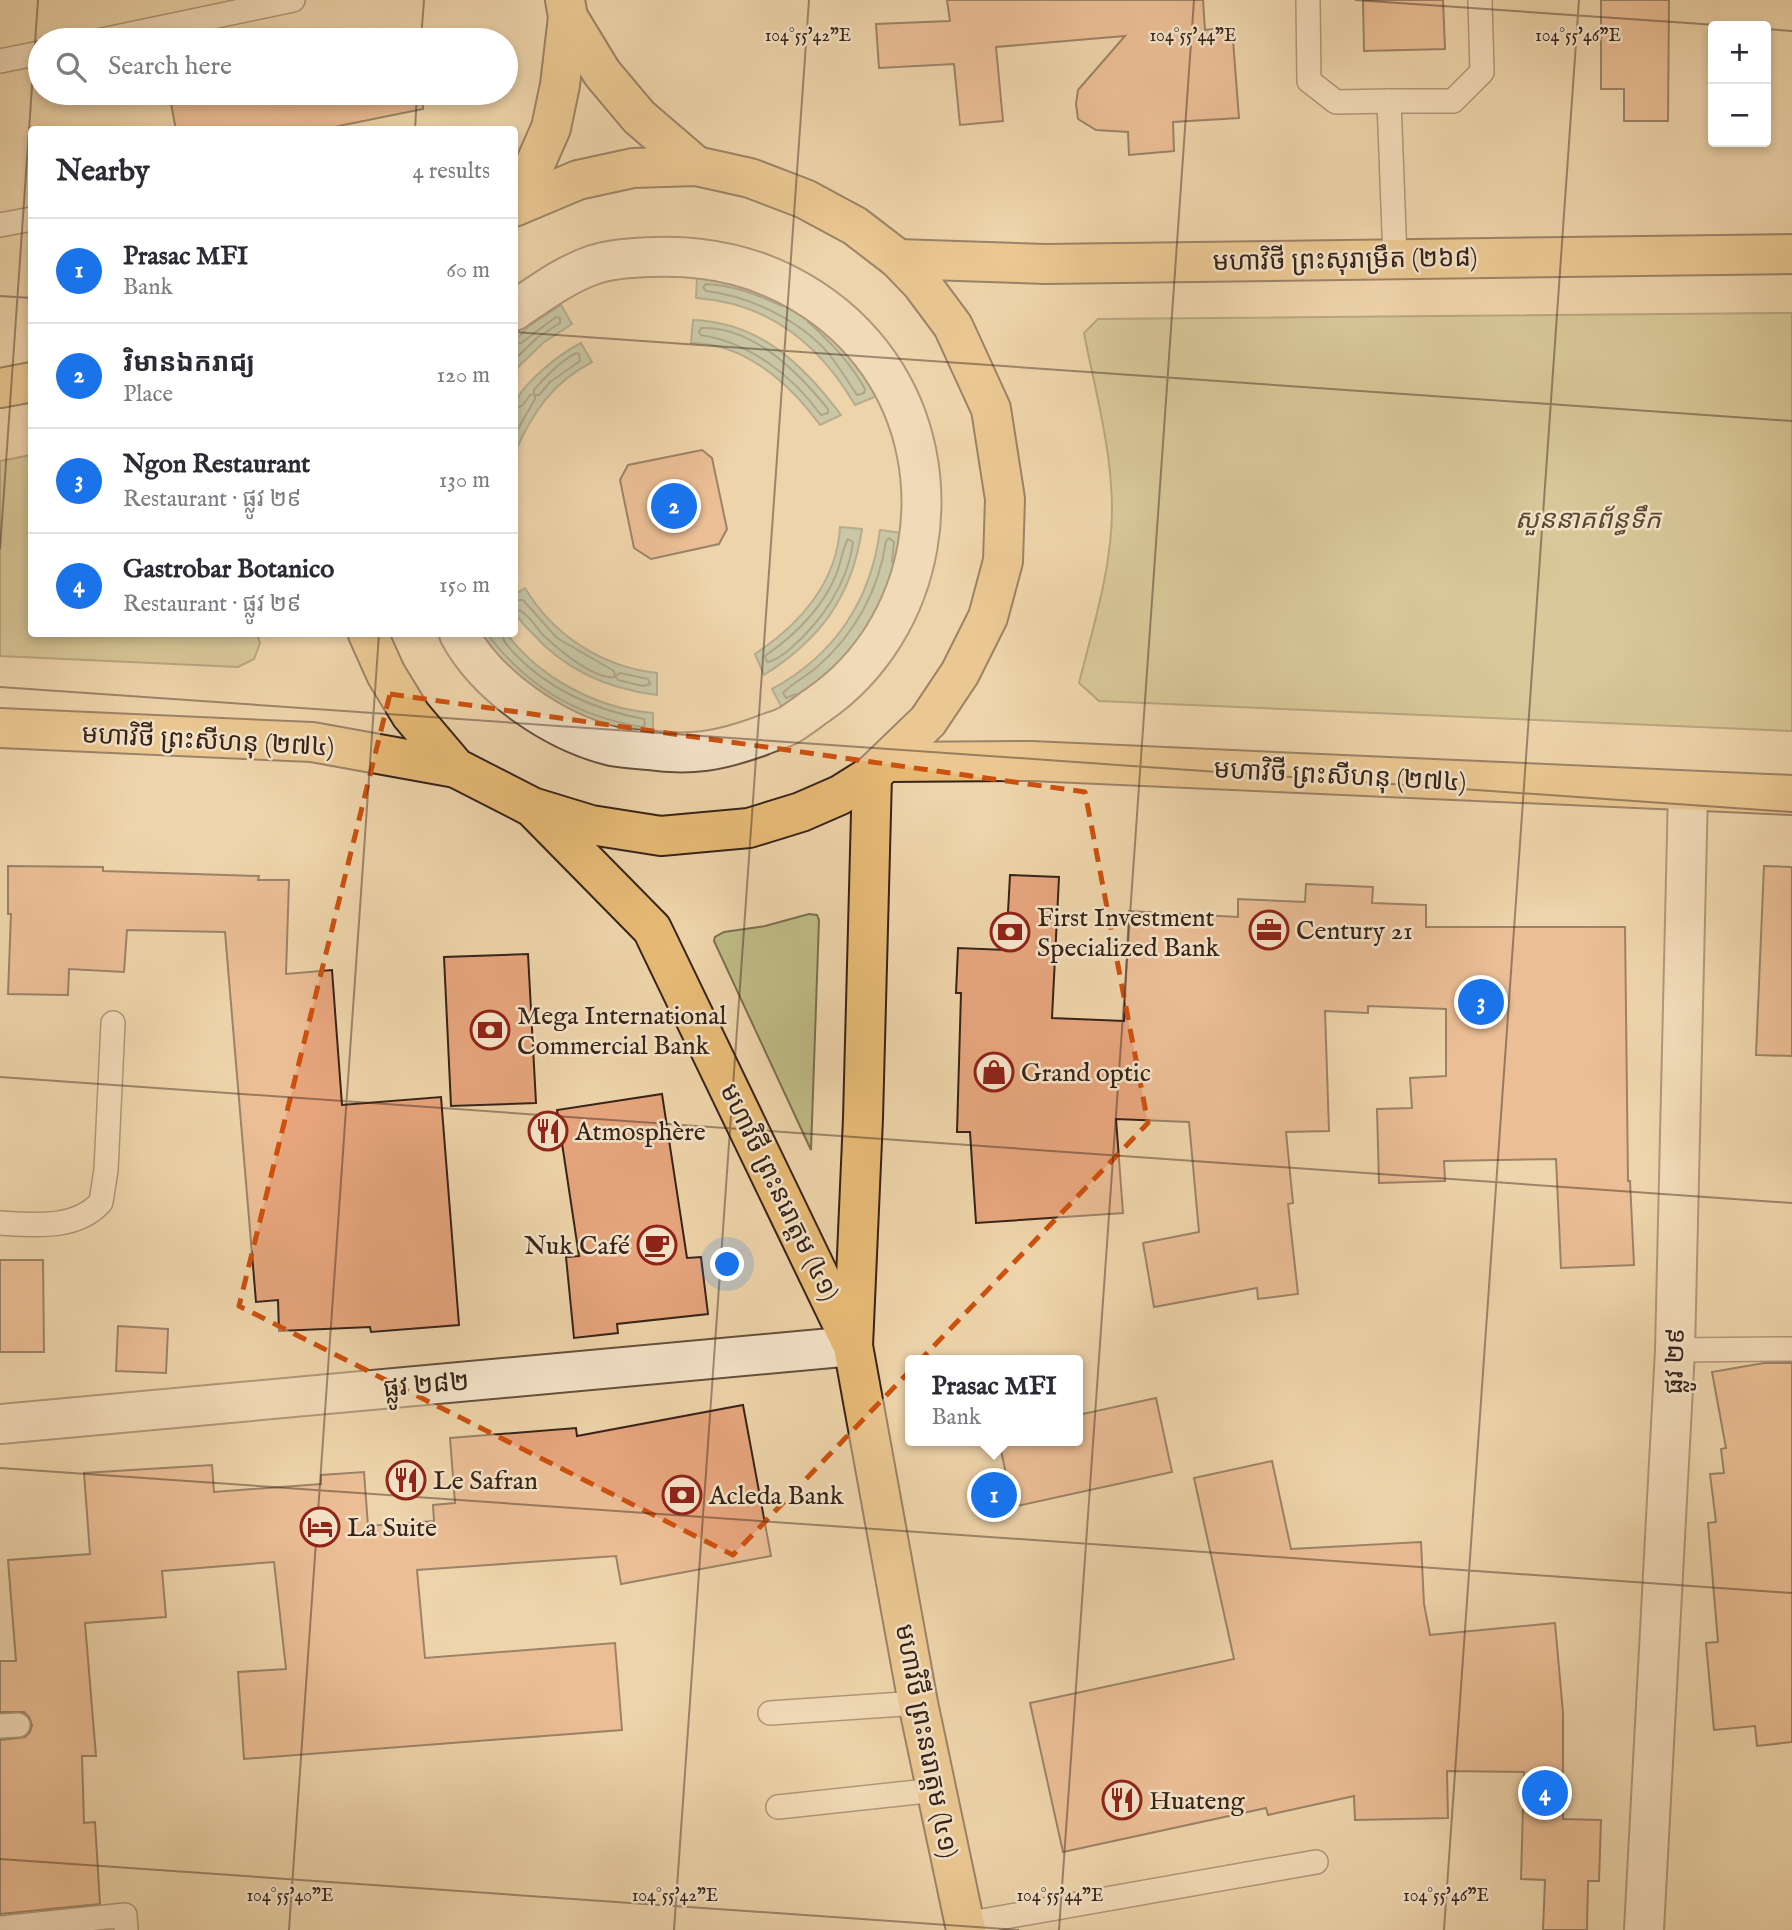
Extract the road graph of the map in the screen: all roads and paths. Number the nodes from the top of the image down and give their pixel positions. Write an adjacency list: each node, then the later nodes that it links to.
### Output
1 (296, 0): 5 (lane)
2 (1308, 0): 8 (lane)
3 (1480, 0): 8 (lane)
4 (566, 8): 9 (main road); 10 (main road)
5 (160, 28)
6 (28, 55): 7 (lane)
7 (0, 61)
8 (1389, 101): 15 (lane)
9 (696, 166): 11 (main road); 16 (main road)
10 (518, 202)
11 (518, 205)
12 (28, 220): 13 (lane)
13 (0, 225)
14 (1792, 254): 15 (main road, មហាវិថី ព្រះសុរាម្រឹត (២៦៨))
15 (1395, 258): 16 (main road, មហាវិថី ព្រះសុរាម្រឹត (២៦៨))
16 (898, 259): 24 (main road)
17 (518, 308): 21 (street)
18 (28, 383): 19 (main road)
19 (0, 388)
20 (369, 637): 23 (main road)
21 (461, 637)
22 (0, 728): 23 (main road, មហាវិថី ព្រះសីហនុ (២៧៤))
23 (456, 768): 27 (main road)
24 (879, 769): 25 (main road, មហាវិថី ព្រះសីហនុ (២៧៤)); 27 (main road); 30 (main road, មហាវិថី ព្រះនរោត្តម (៤១))
25 (1688, 791): 26 (main road, មហាវិថី ព្រះសីហនុ (២៧៤)); 32 (street, ផ្លូវ ២៩)
26 (1792, 795)
27 (532, 807): 30 (main road, មហាវិថី ព្រះនរោត្តម (៤១))
28 (113, 1023): 29 (lane)
29 (0, 1223)
30 (853, 1346): 33 (street, ផ្លូវ ២៨២); 34 (main road, មហាវិថី ព្រះនរោត្តម (៤១))
31 (1792, 1349): 32 (lane)
32 (1675, 1350): 42 (street, ផ្លូវ ២៩)
33 (0, 1424)
34 (918, 1703): 35 (lane); 36 (main road, មហាវិថី ព្រះនរោត្តម (៤១))
35 (770, 1713)
36 (936, 1790): 37 (lane); 39 (main road, មហាវិថី ព្រះនរោត្តម (៤១))
37 (778, 1807)
38 (1316, 1863): 39 (lane)
39 (965, 1927)
40 (0, 1928): 41 (lane)
41 (126, 1930)
42 (1644, 1930)

